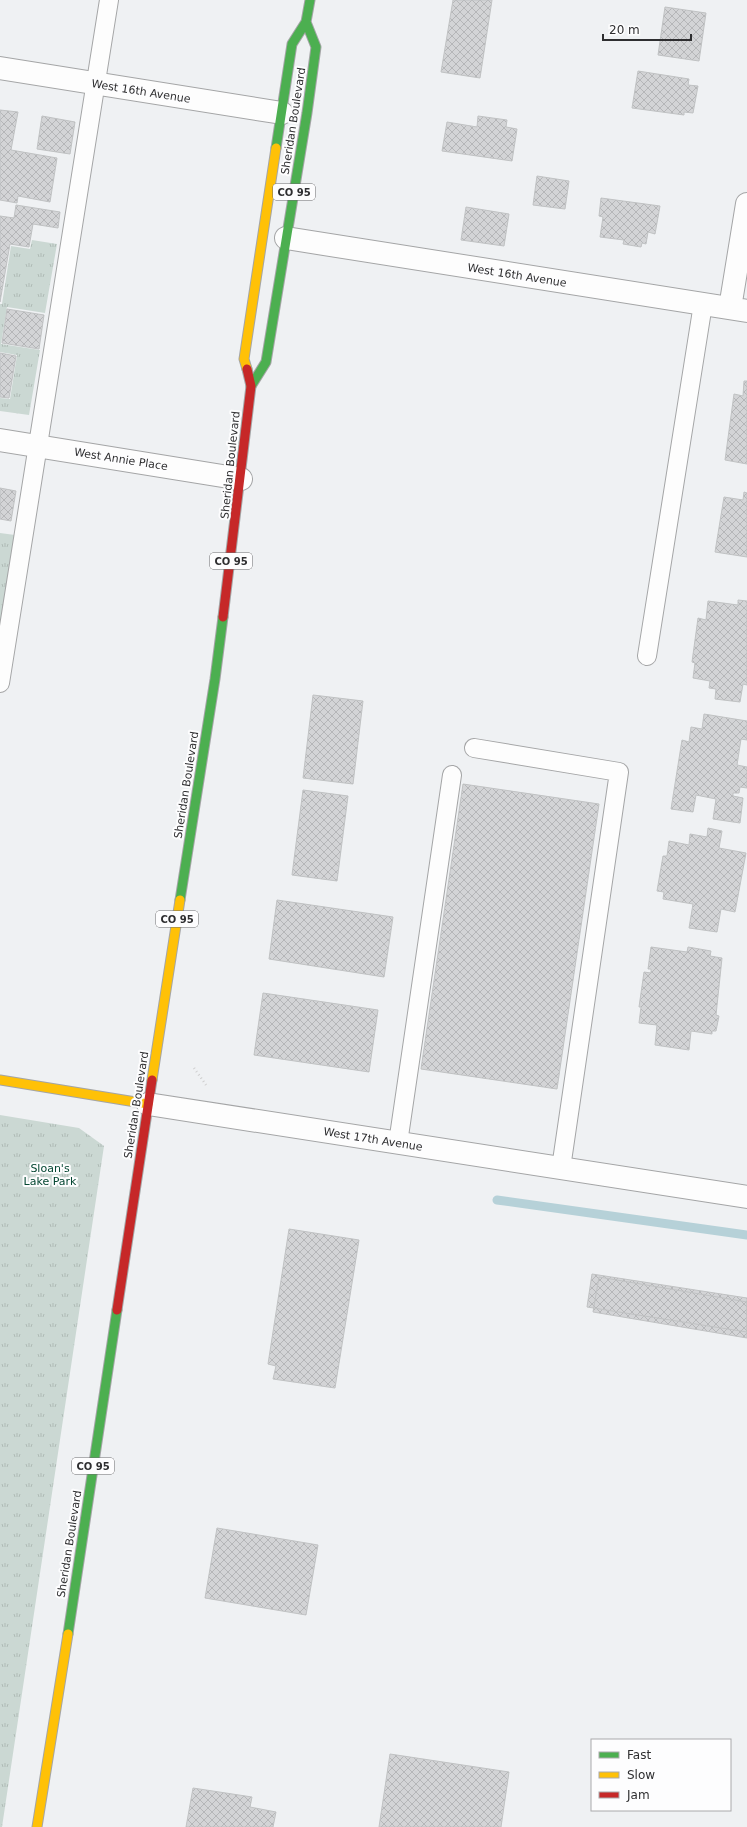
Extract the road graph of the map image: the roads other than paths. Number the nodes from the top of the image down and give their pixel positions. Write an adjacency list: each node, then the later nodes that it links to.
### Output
1 (109, 0): 5 (lane)
2 (310, 0): 3 (main road, Sheridan Boulevard / CO 95)
3 (306, 22): 6 (main road, Sheridan Boulevard / CO 95); 8 (main road, Sheridan Boulevard / CO 95)
4 (0, 68): 5 (street, West 16th Avenue)
5 (96, 84): 6 (street, West 16th Avenue); 13 (lane)
6 (282, 114): 11 (main road, Sheridan Boulevard / CO 95)
7 (747, 204): 10 (street)
8 (286, 238): 9 (street, West 16th Avenue); 11 (main road, Sheridan Boulevard / CO 95)
9 (703, 304): 10 (street, West 16th Avenue); 15 (lane)
10 (739, 309)
11 (251, 386): 14 (main road, Sheridan Boulevard / CO 95)
12 (0, 440): 13 (street, West Annie Place)
13 (38, 446): 14 (street, West Annie Place); 16 (lane)
14 (241, 479): 20 (main road, Sheridan Boulevard / CO 95)
15 (647, 656)
16 (0, 683)
17 (474, 748): 22 (lane)
18 (452, 775): 21 (lane)
19 (0, 1080): 20 (main road, West 17th Avenue)
20 (148, 1104): 21 (street, West 17th Avenue); 24 (main road, Sheridan Boulevard / CO 95)
21 (398, 1142): 22 (street, West 17th Avenue)
22 (561, 1168): 23 (street, West 17th Avenue)
23 (747, 1196)
24 (37, 1827)

